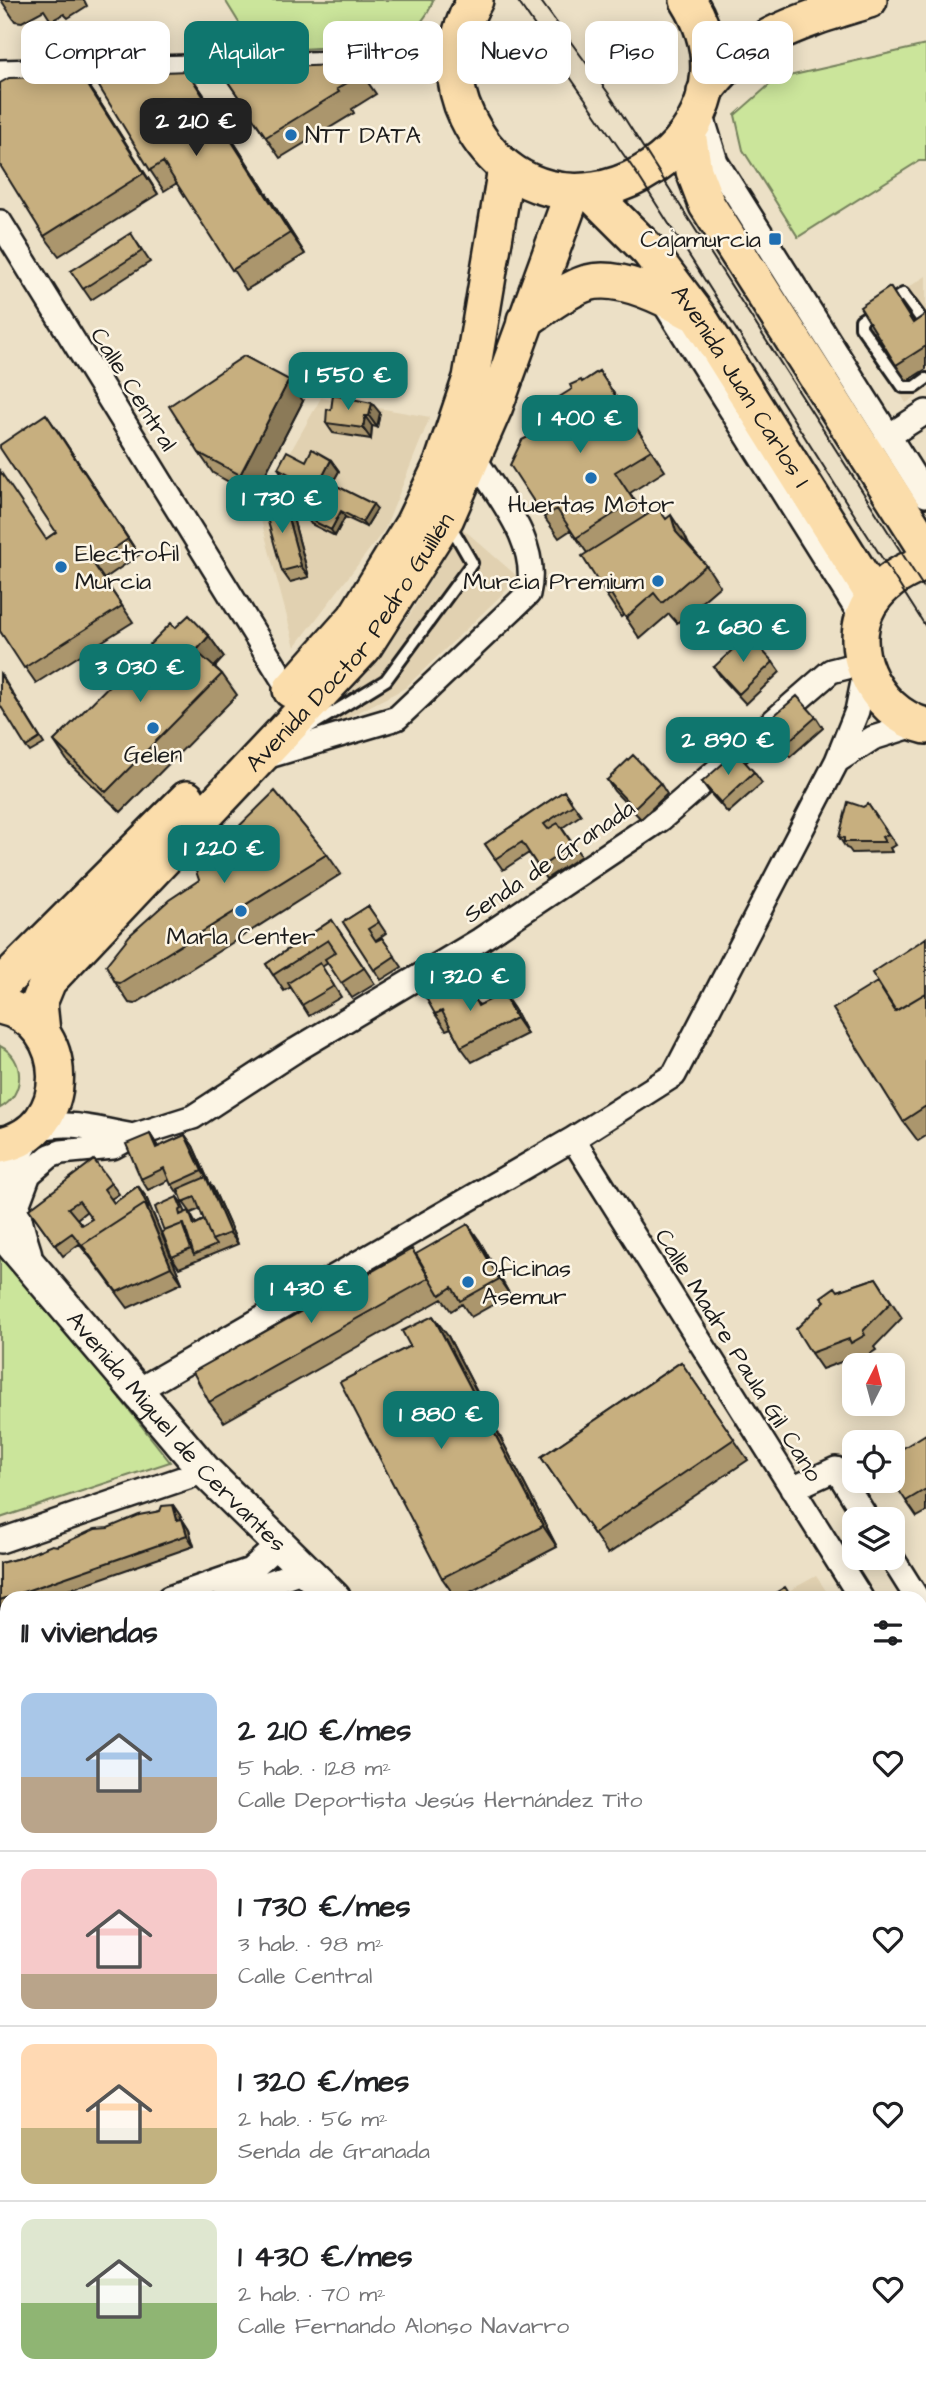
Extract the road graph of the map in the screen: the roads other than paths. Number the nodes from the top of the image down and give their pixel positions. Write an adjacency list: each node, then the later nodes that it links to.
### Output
1 (475, 0): 4 (main road)
2 (688, 0): 6 (main road)
3 (869, 0): 6 (main road)
4 (454, 60): 5 (street); 7 (main road)
5 (0, 72)
6 (697, 112): 8 (main road); 16 (street); 20 (main road)
7 (506, 168): 8 (main road); 24 (main road, Avenida Doctor Pedro Guillén)
8 (581, 192): 11 (main road, Avenida Juan Carlos I); 12 (main road, Avenida Doctor Pedro Guillén)
9 (0, 222): 24 (street, Calle Central)
10 (659, 294): 11 (main road); 12 (main road); 22 (street)
11 (698, 316): 22 (main road, Avenida Juan Carlos I)
12 (525, 320): 17 (main road, Avenida Doctor Pedro Guillén)
13 (925, 324): 14 (lane)
14 (926, 379)
15 (926, 412): 16 (street)
16 (887, 437): 18 (street)
17 (473, 456): 19 (main road, Avenida Doctor Pedro Guillén); 26 (street)
18 (926, 495)
19 (446, 518): 26 (main road, Avenida Doctor Pedro Guillén); 26 (lane)
20 (926, 548)
21 (926, 563): 22 (main road)
22 (869, 608): 23 (main road)
23 (864, 668): 25 (main road); 27 (street); 31 (street, Senda de Granada)
24 (290, 691): 28 (main road, Avenida Doctor Pedro Guillén)
25 (922, 725): 27 (street)
26 (255, 760): 30 (main road, Avenida Doctor Pedro Guillén)
27 (836, 761): 33 (street)
28 (0, 986)
29 (0, 1006): 30 (main road)
30 (42, 1032): 32 (main road)
31 (133, 1136): 32 (street); 34 (street, Senda de Granada)
32 (15, 1138): 34 (main road)
33 (573, 1139): 35 (street); 37 (street, Calle Madre Paula Gil Cano)
34 (4, 1227): 35 (main road, Avenida Miguel de Cervantes)
35 (135, 1392): 36 (main road, Avenida Miguel de Cervantes)
36 (205, 1471): 39 (street); 40 (main road, Avenida Miguel de Cervantes)
37 (792, 1489): 38 (street); 46 (street, Calle Madre Paula Gil Cano)
38 (860, 1507)
39 (0, 1541)
40 (278, 1545): 41 (main road, Avenida Miguel de Cervantes); 43 (street)
41 (304, 1570): 44 (street); 45 (main road, Avenida Miguel de Cervantes)
42 (899, 1570): 47 (street)
43 (189, 1591)
44 (246, 1591)
45 (326, 1591)
46 (857, 1591)
47 (912, 1591)

